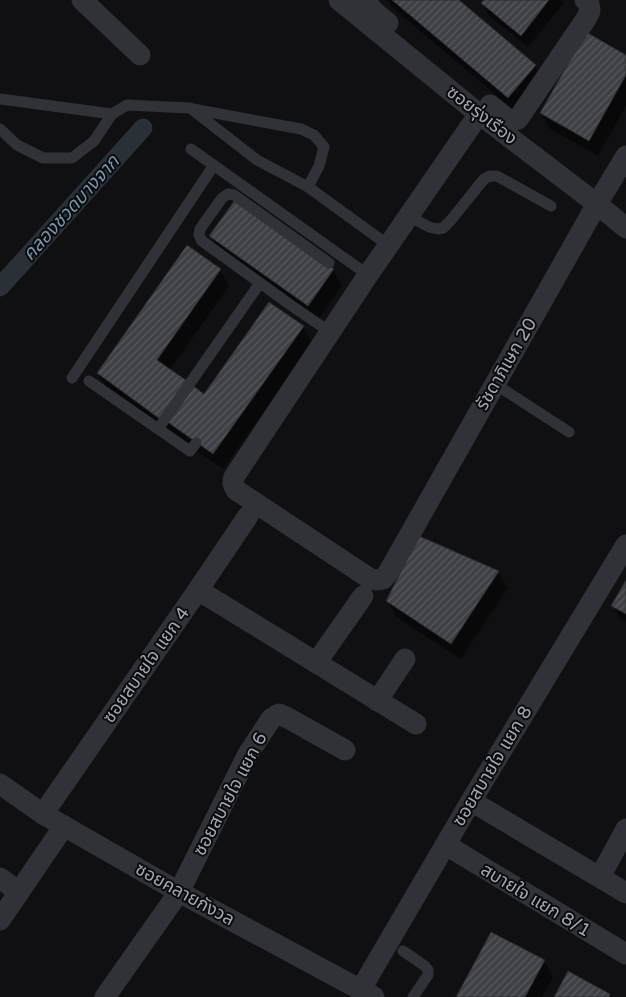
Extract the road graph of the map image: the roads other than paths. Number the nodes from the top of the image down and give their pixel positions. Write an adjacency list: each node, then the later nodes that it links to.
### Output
1 (82, 0): 5 (street)
2 (339, 0): 9 (street, ซอยรุ่งเรือง)
3 (366, 0): 4 (street)
4 (585, 0)
5 (140, 55)
6 (0, 99): 8 (lane)
7 (190, 108): 8 (lane); 14 (lane); 14 (lane)
8 (112, 114): 10 (lane)
9 (479, 114): 15 (street, ซอยรุ่งเรือง); 17 (street)
10 (0, 129)
11 (191, 149): 13 (lane)
12 (626, 156): 15 (street, รัชดาภิเษก 20)
13 (214, 165): 21 (lane); 24 (lane)
14 (308, 187): 19 (lane)
15 (597, 204): 18 (street, ซอยรุ่งเรือง); 26 (street, รัชดาภิเษก 20)
16 (551, 206): 17 (lane)
17 (409, 216): 19 (street)
18 (626, 228)
19 (388, 245): 21 (street)
20 (329, 263): 22 (lane)
21 (368, 275): 23 (street)
22 (260, 283): 23 (lane); 27 (lane)
23 (330, 332): 26 (street, รัชดาภิเษก 20)
24 (72, 378)
25 (89, 381): 27 (lane)
26 (495, 384): 28 (lane)
27 (158, 429): 29 (lane)
28 (569, 432)
29 (196, 442)
30 (248, 516): 32 (street, ซอยสบายใจ แยก 4)
31 (626, 545): 40 (street, ซอยสบายใจ แยก 8)
32 (198, 590): 35 (street); 41 (street, ซอยสบายใจ แยก 4)
33 (363, 596): 35 (street)
34 (405, 659): 36 (street)
35 (316, 663): 36 (street)
36 (378, 700): 37 (street)
37 (416, 724)
38 (345, 750): 48 (street, ซอยสบายใจ แยก 6)
39 (0, 784): 41 (street, ซอยคลายกังวล)
40 (471, 801): 44 (street, ซอยสบายใจ แยก 8); 45 (street)
41 (43, 814): 42 (street, ซอยคลายกังวล)
42 (64, 826): 47 (street); 48 (street, ซอยคลายกังวล)
43 (626, 829): 45 (street)
44 (446, 845): 52 (street, สบายใจ แยก 8/1); 53 (street, ซอยสบายใจ แยก 8)
45 (600, 876): 49 (street)
46 (0, 878): 47 (street)
47 (19, 892): 50 (street)
48 (179, 892): 53 (street, ซอยคลายกังวล); 54 (street)
49 (626, 893)
50 (0, 920)
51 (403, 951): 55 (lane)
52 (626, 954)
53 (364, 993)
54 (105, 997)
55 (413, 997)

